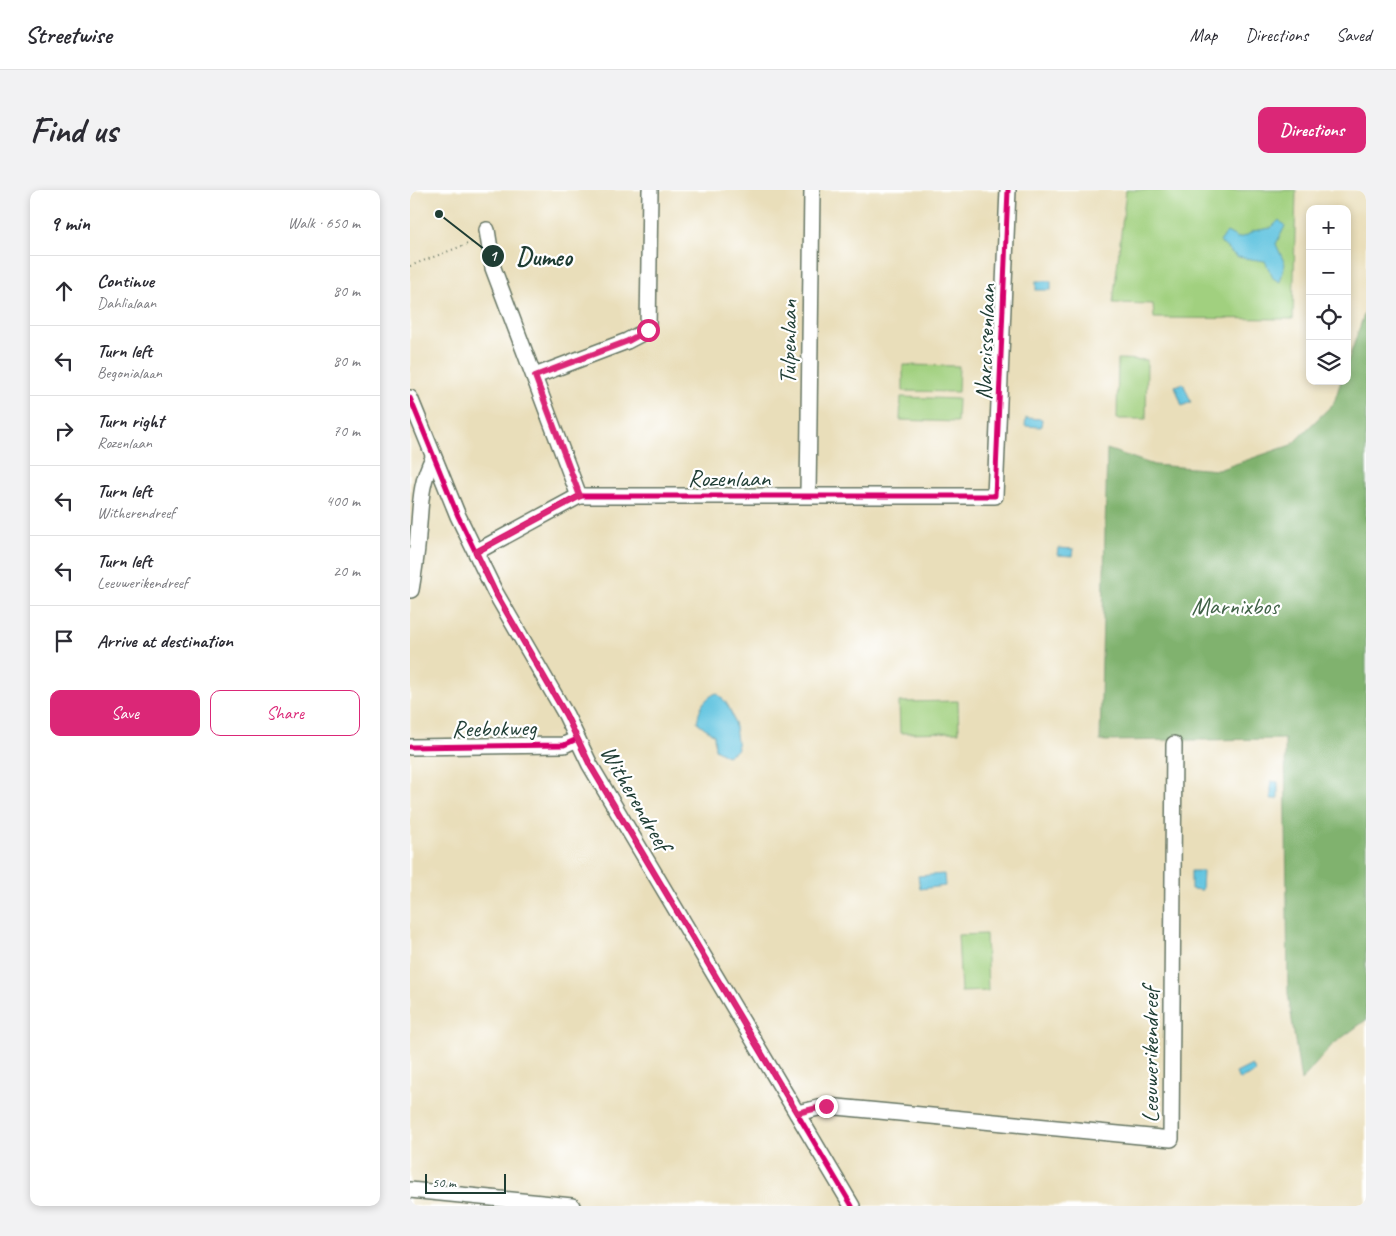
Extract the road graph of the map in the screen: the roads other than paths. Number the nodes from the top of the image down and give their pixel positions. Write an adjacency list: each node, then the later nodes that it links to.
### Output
1 (650, 190): 5 (street)
2 (812, 190): 8 (street, Tulpenlaan)
3 (1008, 190): 10 (street, Narcissenlaan)
4 (487, 233): 5 (street)
5 (535, 376): 9 (street)
6 (410, 398): 7 (street, Witherendreef)
7 (433, 458): 11 (street, Witherendreef); 12 (street)
8 (808, 495): 9 (street, Rozenlaan); 10 (street, Rozenlaan)
9 (580, 496): 11 (street, Rozenlaan)
10 (995, 496)
11 (476, 552): 13 (street, Witherendreef)
12 (412, 583)
13 (578, 739): 15 (street, Reebokweg); 16 (street, Witherendreef)
14 (1174, 744): 16 (street, Leeuwerikendreef)
15 (410, 747)
16 (797, 1113): 20 (street, Witherendreef)
17 (410, 1190): 18 (street)
18 (477, 1201): 19 (street)
19 (572, 1206)
20 (852, 1206)

